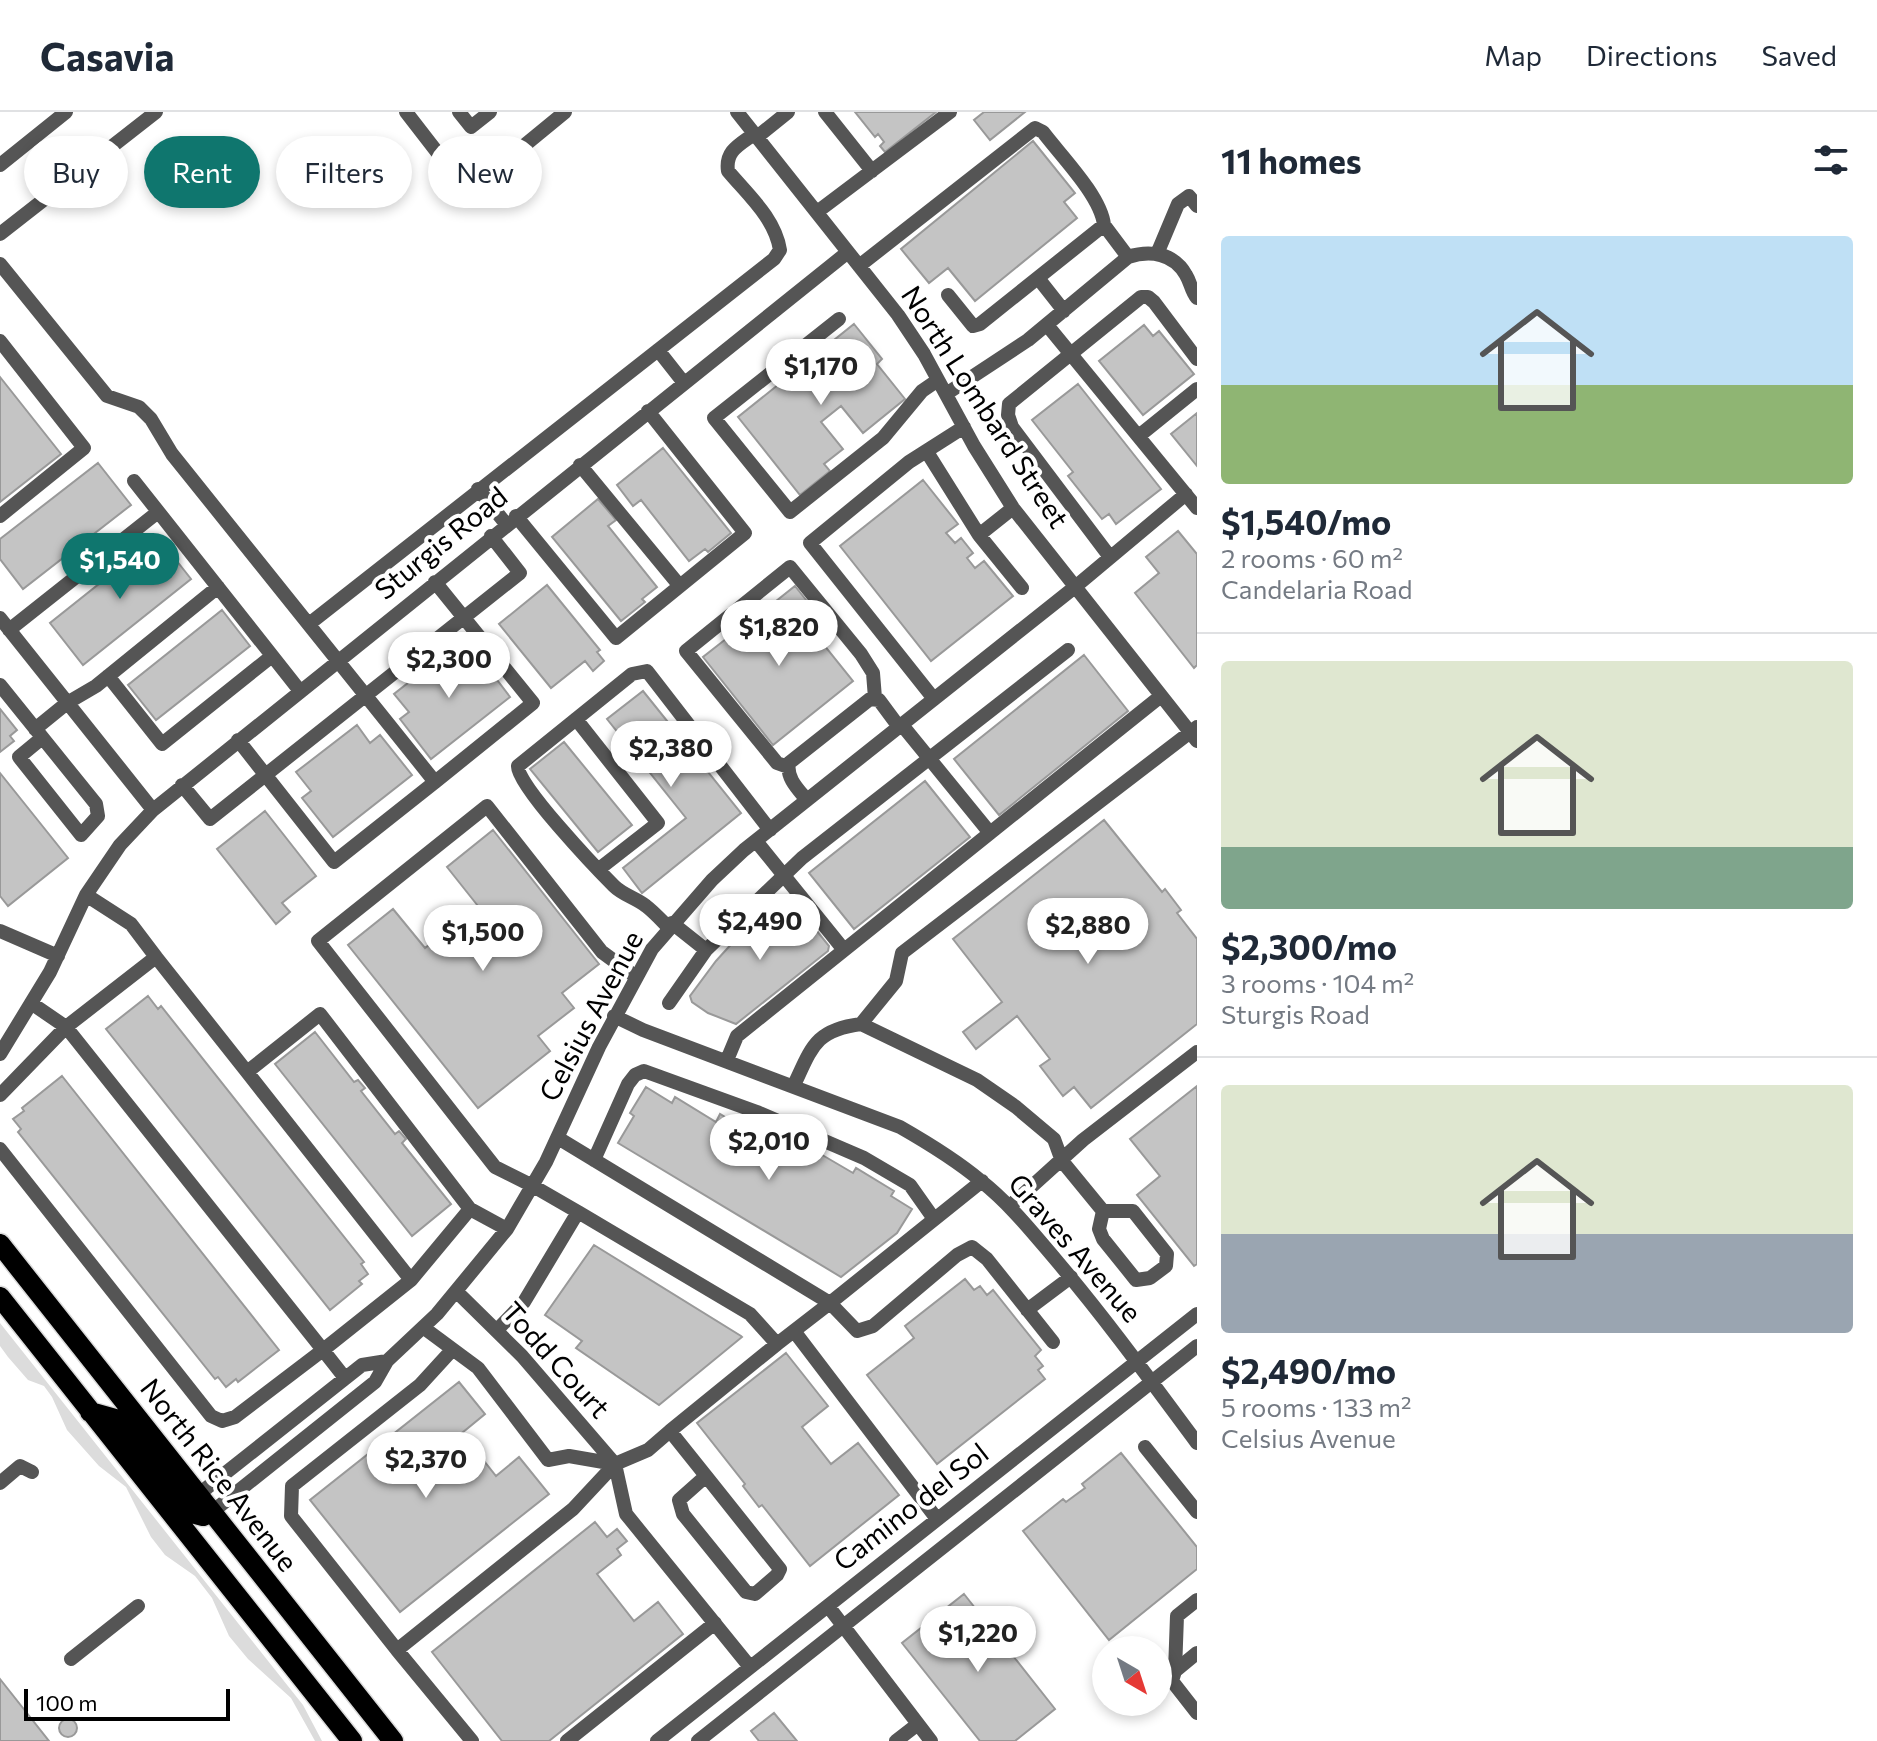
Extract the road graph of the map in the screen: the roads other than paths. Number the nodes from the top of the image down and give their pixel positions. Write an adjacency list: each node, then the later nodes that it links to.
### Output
1 (66, 112): 12 (street)
2 (156, 112): 17 (street)
3 (406, 112): 6 (street)
4 (459, 112): 5 (street)
5 (490, 112)
6 (565, 112)
7 (737, 112): 11 (street, North Lombard Street)
8 (788, 112): 11 (street)
9 (825, 112): 13 (street)
10 (950, 112): 13 (street)
11 (755, 136): 15 (street, North Lombard Street); 29 (street)
12 (0, 165)
13 (872, 171): 15 (street)
14 (1197, 206): 19 (street)
15 (817, 212): 18 (street, North Lombard Street)
16 (1104, 225): 20 (street); 22 (street); 23 (street)
17 (0, 234)
18 (848, 252): 22 (street, North Lombard Street); 34 (street, Sturgis Road)
19 (1157, 254): 20 (street); 25 (street)
20 (1128, 257): 26 (street)
21 (0, 264): 60 (street)
22 (859, 266): 33 (street, North Lombard Street)
23 (1038, 278): 24 (street); 26 (street)
24 (948, 295)
25 (1197, 298)
26 (1064, 311): 28 (street)
27 (839, 319): 33 (street)
28 (1047, 325): 31 (street); 36 (street)
29 (658, 350): 34 (street); 43 (street)
30 (3, 351): 48 (street)
31 (1071, 353): 32 (street); 39 (street); 52 (street)
32 (1197, 359)
33 (938, 380): 36 (street, North Lombard Street)
34 (684, 383): 37 (street, Sturgis Road)
35 (1197, 389): 39 (street)
36 (946, 394): 38 (street, North Lombard Street)
37 (648, 411): 41 (street, Sturgis Road); 54 (street)
38 (964, 427): 40 (street); 45 (street, North Lombard Street)
39 (1140, 435): 44 (street)
40 (927, 452): 50 (street); 70 (street)
41 (580, 465): 49 (street, Sturgis Road); 54 (street)
42 (134, 481): 47 (street)
43 (478, 489): 49 (street); 60 (street)
44 (1186, 494): 46 (street); 52 (street, Celsius Avenue)
45 (1013, 508): 50 (street); 56 (street, North Lombard Street)
46 (1197, 508)
47 (158, 512): 55 (street); 59 (street)
48 (0, 516)
49 (511, 520): 51 (street, Sturgis Road); 54 (street)
50 (979, 535): 57 (street)
51 (491, 536): 53 (street, Sturgis Road); 58 (street)
52 (1110, 557): 56 (street, Celsius Avenue)
53 (435, 582): 58 (street); 63 (street, Sturgis Road)
54 (679, 585)
55 (218, 587): 62 (street); 64 (street)
56 (1075, 587): 68 (street, North Lombard Street); 70 (street, Celsius Avenue)
57 (1022, 588)
58 (464, 618): 67 (street); 80 (street)
59 (4, 624): 71 (street)
60 (309, 624): 63 (street)
61 (1068, 650): 77 (street)
62 (272, 656): 64 (street); 66 (street)
63 (337, 661): 66 (street, Sturgis Road); 67 (street)
64 (108, 676): 71 (street)
65 (0, 685): 74 (street)
66 (300, 691): 76 (street, Sturgis Road)
67 (365, 695): 79 (street); 80 (street)
68 (1161, 696): 75 (street, North Lombard Street); 85 (street)
69 (875, 698): 73 (street); 78 (street); 78 (street)
70 (934, 699): 73 (street, Celsius Avenue)
71 (67, 703): 74 (street); 83 (street)
72 (576, 719): 84 (street); 87 (street); 87 (street)
73 (901, 726): 77 (street); 82 (street, Celsius Avenue)
74 (39, 733): 74 (street)
75 (1195, 733): 101 (street)
76 (238, 740): 79 (street); 81 (street, Sturgis Road)
77 (928, 757): 85 (street); 88 (street)
78 (788, 767): 82 (street)
79 (266, 774): 80 (street); 81 (street)
80 (435, 782)
81 (182, 785): 83 (street, Sturgis Road)
82 (807, 800): 84 (street, Celsius Avenue)
83 (153, 810): 89 (street, Sturgis Road)
84 (770, 830): 86 (street, Celsius Avenue)
85 (990, 833): 93 (street)
86 (756, 841): 88 (street); 90 (street, Celsius Avenue)
87 (599, 869): 90 (street)
88 (784, 876): 92 (street); 93 (street)
89 (86, 895): 94 (street, Sturgis Road); 95 (street)
90 (670, 925): 92 (street); 96 (street, Celsius Avenue)
91 (1, 934): 94 (street)
92 (706, 950): 98 (street)
93 (844, 950): 106 (street)
94 (58, 956): 97 (street, Sturgis Road)
95 (156, 957): 102 (street); 107 (street)
96 (636, 977): 99 (street, Celsius Avenue); 115 (street)
97 (31, 1003): 100 (street, Sturgis Road); 102 (street)
98 (669, 1003)
99 (614, 1016): 106 (street, Graves Avenue); 110 (street, Celsius Avenue)
100 (18, 1021): 103 (street); 105 (street, Sturgis Road)
101 (861, 1024): 108 (street); 113 (street)
102 (66, 1027): 109 (street); 136 (street)
103 (0, 1028)
104 (1197, 1052): 113 (street)
105 (0, 1054)
106 (727, 1060): 108 (street, Graves Avenue)
107 (247, 1072): 117 (street); 124 (street)
108 (794, 1085): 114 (street, Graves Avenue)
109 (0, 1095)
110 (558, 1138): 112 (street); 115 (street, Celsius Avenue)
111 (0, 1149): 136 (street)
112 (594, 1160): 120 (street); 127 (street)
113 (1062, 1161): 116 (street); 118 (street)
114 (982, 1181): 116 (street, Graves Avenue); 120 (street)
115 (533, 1186): 119 (street); 121 (street, Celsius Avenue)
116 (1010, 1206): 123 (street, Graves Avenue)
117 (470, 1209): 121 (street); 124 (street)
118 (1103, 1211): 118 (street)
119 (578, 1212): 131 (street); 134 (street)
120 (934, 1219): 127 (street)
121 (507, 1229): 125 (street, Celsius Avenue)
122 (0, 1244): 150 (highway, North Rice Avenue)
123 (1071, 1277): 128 (street); 139 (street, Graves Avenue)
124 (411, 1280): 136 (street)
125 (457, 1292): 130 (street, Celsius Avenue); 131 (street, Todd Court)
126 (0, 1297): 142 (highway)
127 (830, 1303): 128 (street); 132 (street)
128 (1027, 1310): 133 (street)
129 (1197, 1314): 139 (street, Camino del Sol)
130 (424, 1328): 137 (street); 138 (street, Celsius Avenue)
131 (497, 1330): 146 (street, Todd Court)
132 (794, 1331): 134 (street); 154 (street)
133 (1053, 1342)
134 (777, 1344): 143 (street)
135 (1197, 1346): 141 (street, Camino del Sol)
136 (323, 1350): 140 (street)
137 (452, 1350): 146 (street); 160 (street)
138 (387, 1361): 140 (street, Celsius Avenue); 152 (street, Celsius Avenue)
139 (1138, 1362): 141 (street, Graves Avenue); 154 (street, Camino del Sol)
140 (345, 1378): 150 (street, Celsius Avenue)
141 (1152, 1382): 144 (street, Graves Avenue); 159 (street, Camino del Sol)
142 (90, 1412): 152 (highway); 167 (highway)
143 (670, 1431): 146 (street); 148 (street)
144 (1197, 1443)
145 (1145, 1447): 151 (street)
146 (615, 1464): 158 (street); 160 (street)
147 (32, 1472): 149 (street)
148 (706, 1476): 148 (street)
149 (0, 1483)
150 (199, 1494): 152 (highway, North Rice Avenue)
151 (1192, 1496): 153 (street)
152 (212, 1512): 168 (highway, North Rice Avenue)
153 (1197, 1512)
154 (937, 1519): 157 (street, Camino del Sol)
155 (1197, 1600): 164 (street)
156 (138, 1606): 162 (street)
157 (828, 1606): 159 (street); 163 (street, Camino del Sol)
158 (715, 1623): 163 (street); 170 (street)
159 (844, 1626): 166 (street); 172 (street, Camino del Sol)
160 (397, 1650): 169 (street)
161 (1197, 1653): 164 (street)
162 (71, 1659)
163 (750, 1667): 171 (street, Camino del Sol)
164 (1175, 1671): 165 (street)
165 (1197, 1713)
166 (918, 1724): 173 (street); 174 (street)
167 (352, 1741)
168 (393, 1741)
169 (472, 1741)
170 (567, 1741)
171 (657, 1741)
172 (698, 1741)
173 (896, 1741)
174 (931, 1741)

